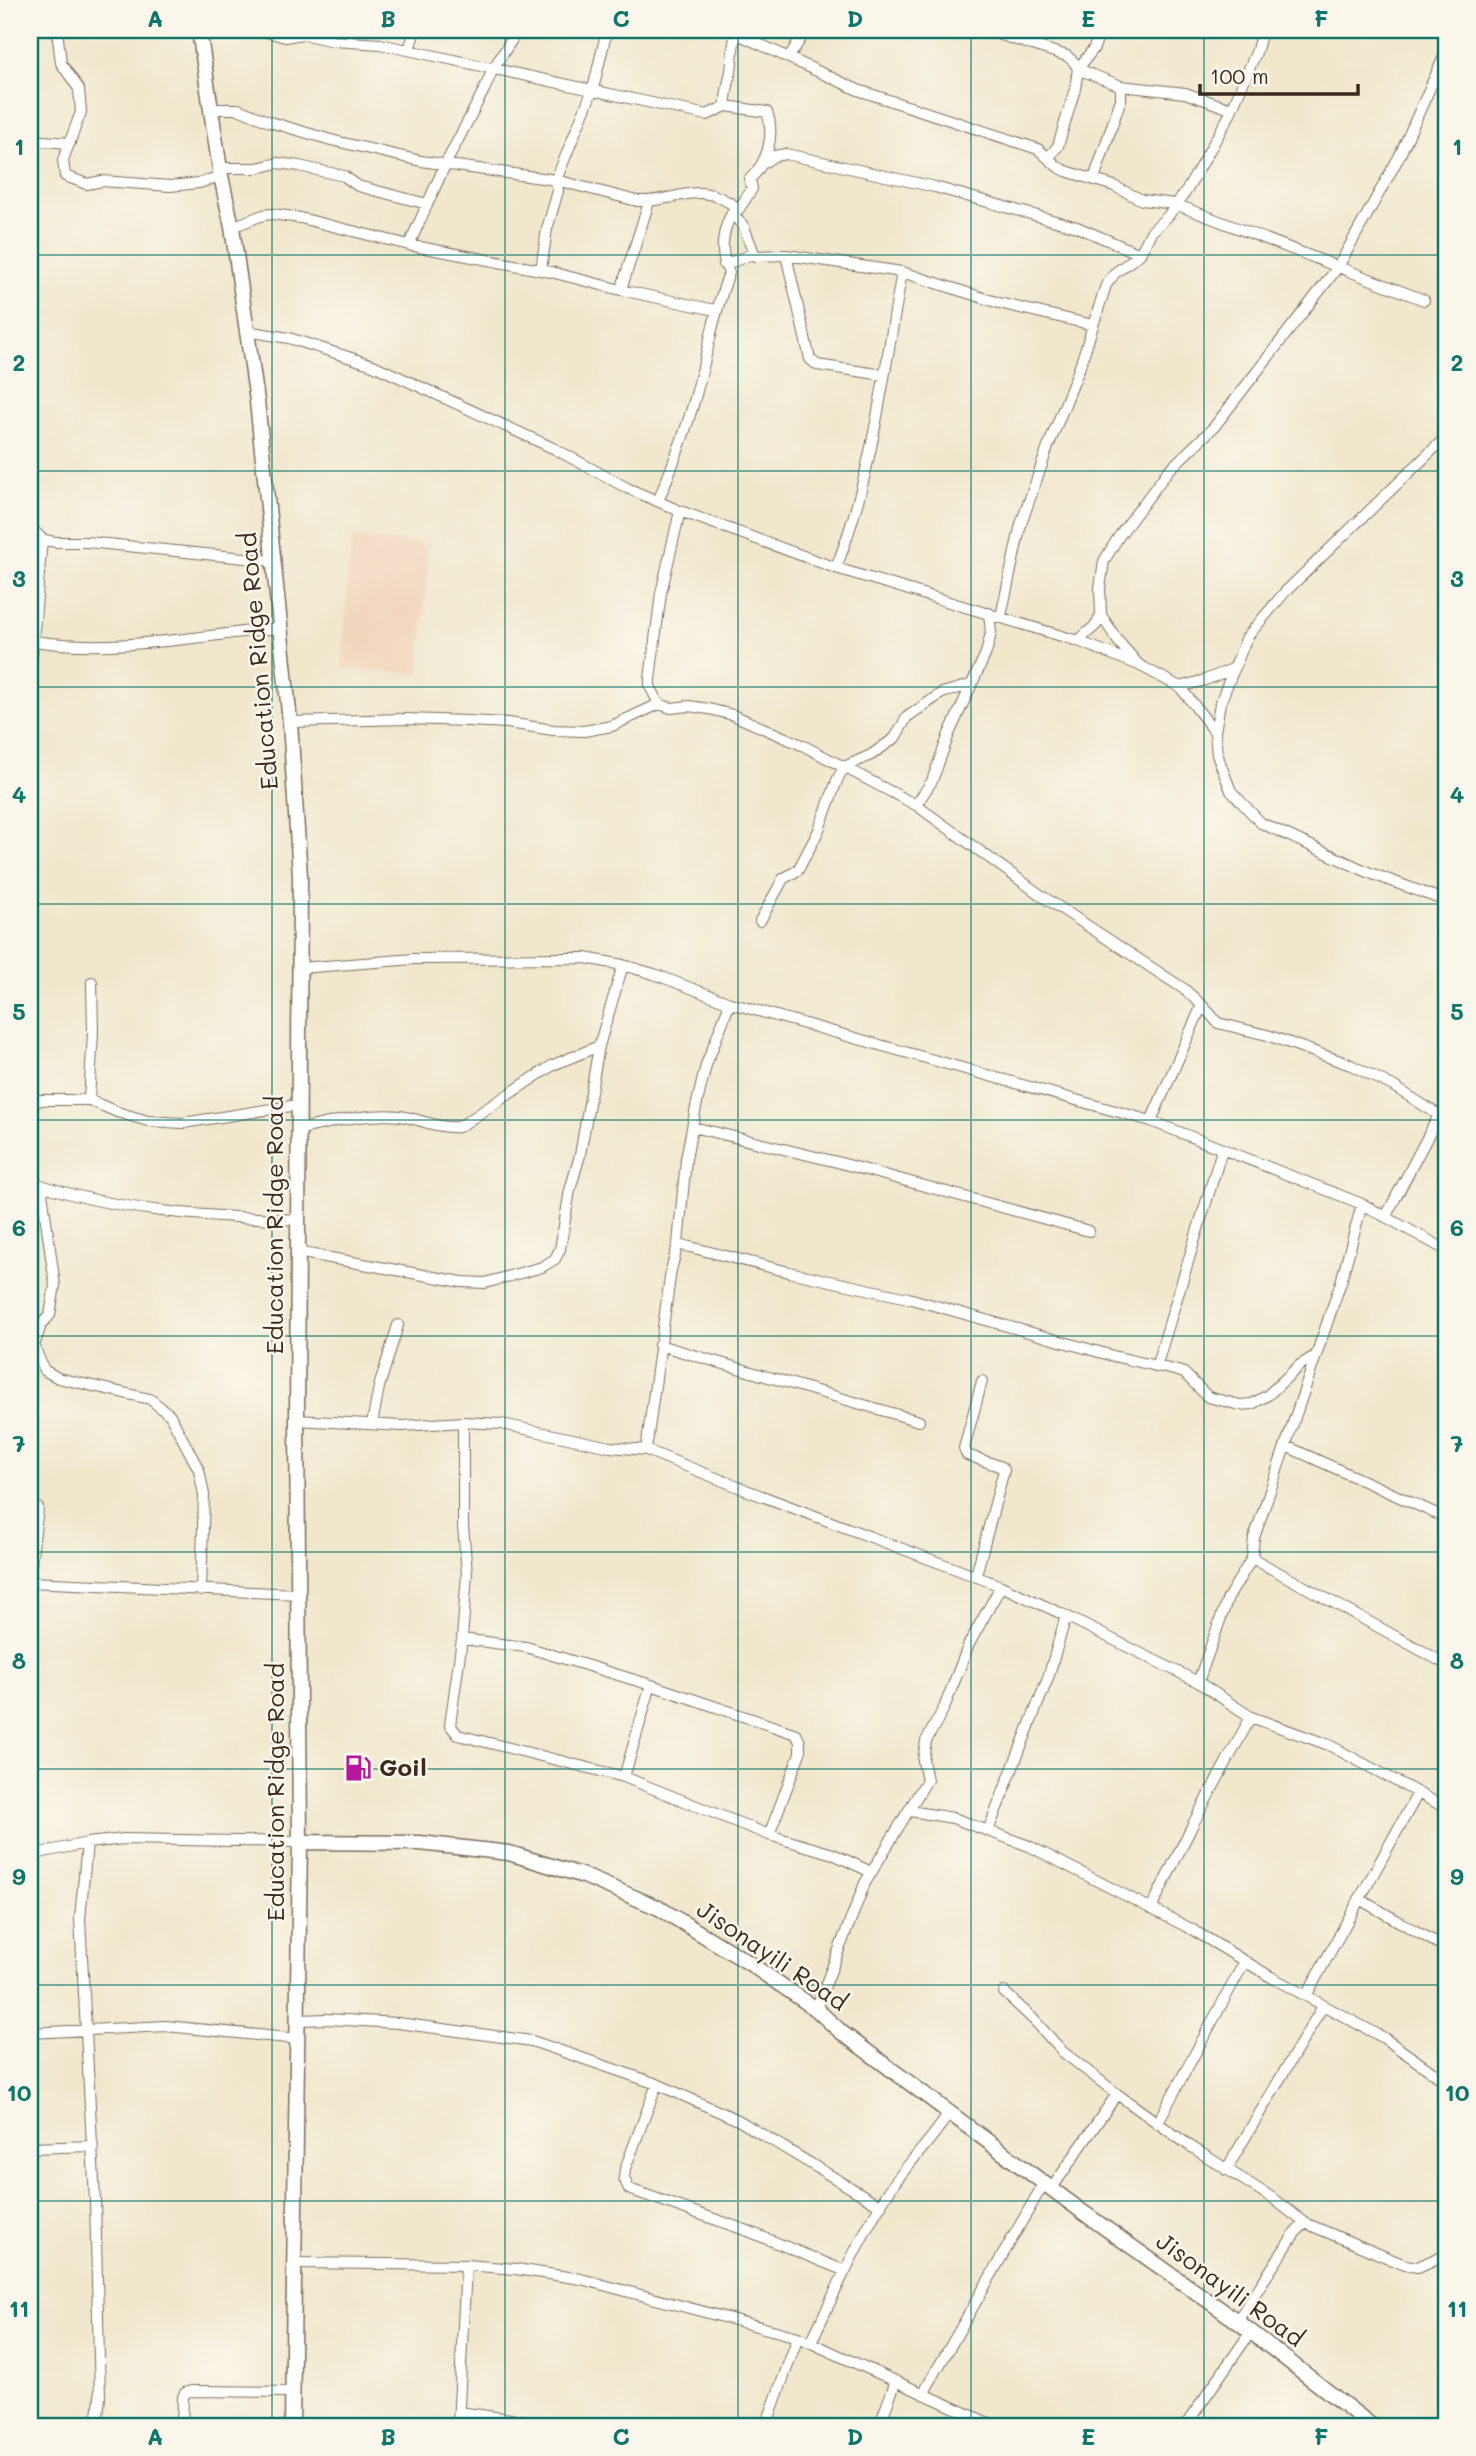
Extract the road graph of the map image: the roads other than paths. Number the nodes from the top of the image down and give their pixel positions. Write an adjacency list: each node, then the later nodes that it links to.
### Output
1 (57, 30): 24 (street)
2 (199, 30): 21 (main road, Education Ridge Road)
3 (261, 30): 12 (street)
4 (415, 30): 13 (street)
5 (518, 30): 16 (street)
6 (607, 30): 19 (street)
7 (804, 30): 15 (street)
8 (985, 30): 17 (street)
9 (1100, 30): 17 (street)
10 (1262, 30): 22 (street)
11 (734, 31): 15 (street); 20 (street)
12 (302, 32): 13 (street)
13 (409, 50): 16 (street)
14 (1446, 52): 41 (street)
15 (789, 57): 25 (street)
16 (493, 69): 19 (street); 27 (street)
17 (1078, 69): 18 (street); 25 (street)
18 (1121, 86): 22 (street); 29 (street)
19 (593, 89): 20 (street); 30 (street)
20 (726, 106): 26 (street)
21 (211, 109): 27 (street); 28 (main road, Education Ridge Road)
22 (1231, 110): 33 (street)
23 (30, 140): 24 (street)
24 (70, 143): 28 (street)
25 (1049, 157): 29 (street)
26 (765, 162): 34 (street); 37 (street)
27 (445, 165): 30 (street); 32 (street)
28 (220, 172): 32 (street); 35 (main road, Education Ridge Road)
29 (1094, 179): 33 (street)
30 (556, 180): 31 (street); 42 (street)
31 (649, 201): 34 (street); 44 (street)
32 (427, 204): 36 (street)
33 (1175, 204): 37 (street); 41 (street)
34 (736, 211): 39 (street); 40 (street)
35 (232, 227): 36 (street); 48 (main road, Education Ridge Road)
36 (409, 245): 42 (street)
37 (1140, 254): 47 (street)
38 (786, 255): 39 (street); 43 (street); 49 (street)
39 (755, 256): 40 (street)
40 (724, 265): 46 (street)
41 (1338, 267): 45 (street); 58 (street)
42 (541, 270): 44 (street)
43 (902, 272): 47 (street); 49 (street)
44 (621, 290): 46 (street)
45 (1424, 300)
46 (715, 310): 51 (street)
47 (1093, 325): 59 (street)
48 (246, 331): 51 (street); 55 (main road, Education Ridge Road)
49 (884, 375): 56 (street)
50 (1446, 437): 64 (street)
51 (658, 501): 52 (street)
52 (680, 511): 56 (street); 67 (street)
53 (30, 527): 54 (street)
54 (42, 539): 55 (street); 61 (street)
55 (273, 561): 60 (main road, Education Ridge Road)
56 (836, 568): 57 (street)
57 (989, 613): 59 (street); 68 (street)
58 (1101, 615): 62 (street); 63 (street)
59 (1001, 616): 62 (street)
60 (279, 628): 61 (street); 73 (main road, Education Ridge Road)
61 (33, 641): 65 (street)
62 (1078, 641): 63 (street)
63 (1139, 665): 69 (street)
64 (1235, 668): 69 (street); 74 (street)
65 (30, 675)
66 (30, 680): 72 (street)
67 (650, 685): 70 (street); 71 (street)
68 (970, 685): 75 (street); 76 (street)
69 (1180, 687): 74 (street)
70 (659, 704): 71 (street); 75 (street)
71 (645, 710): 73 (street)
72 (30, 720)
73 (290, 722): 80 (main road, Education Ridge Road)
74 (1215, 732): 77 (street)
75 (844, 766): 76 (street); 78 (street)
76 (916, 805): 83 (street)
77 (1446, 901)
78 (760, 920)
79 (623, 965): 80 (street); 82 (street); 84 (street)
80 (300, 968): 87 (main road, Education Ridge Road)
81 (92, 982): 85 (street)
82 (730, 1003): 89 (street); 90 (street)
83 (1202, 1005): 88 (street); 89 (street)
84 (599, 1046): 91 (street); 101 (street)
85 (89, 1100): 86 (street); 87 (street)
86 (30, 1105)
87 (297, 1105): 91 (main road, Education Ridge Road)
88 (1443, 1117): 96 (street)
89 (1151, 1121): 92 (street)
90 (693, 1127): 98 (street); 99 (street)
91 (297, 1130): 97 (main road, Education Ridge Road)
92 (1222, 1150): 95 (street); 105 (street)
93 (30, 1181): 94 (street)
94 (41, 1185): 97 (street); 120 (street)
95 (1362, 1204): 96 (street); 104 (street)
96 (1386, 1216): 100 (street)
97 (298, 1220): 101 (main road, Education Ridge Road)
98 (1089, 1231)
99 (678, 1244): 103 (street); 105 (street)
100 (1446, 1250)
101 (298, 1252): 107 (main road, Education Ridge Road)
102 (398, 1325): 110 (street)
103 (659, 1345): 108 (street); 112 (street)
104 (1315, 1356): 105 (street); 111 (street)
105 (1156, 1367)
106 (982, 1381): 117 (street)
107 (297, 1420): 110 (street); 121 (main road, Education Ridge Road)
108 (919, 1421)
109 (463, 1422): 110 (street); 112 (street); 123 (street)
110 (372, 1424)
111 (1286, 1446): 114 (street); 115 (street)
112 (646, 1450): 117 (street)
113 (37, 1508): 116 (street)
114 (1446, 1518)
115 (1252, 1558): 124 (street); 125 (street)
116 (30, 1570)
117 (976, 1575): 119 (street)
118 (30, 1581): 120 (street)
119 (1001, 1586): 122 (street); 131 (street)
120 (201, 1591): 121 (street)
121 (298, 1594): 134 (main road, Education Ridge Road)
122 (1066, 1616): 125 (street); 132 (street)
123 (462, 1639): 126 (street); 128 (street)
124 (1446, 1664)
125 (1198, 1682): 127 (street)
126 (651, 1685): 128 (street); 133 (street)
127 (1251, 1717): 129 (street); 139 (street)
128 (624, 1777): 133 (street)
129 (1418, 1793): 130 (street); 138 (street)
130 (1446, 1808)
131 (909, 1811): 132 (street); 137 (street)
132 (988, 1831): 139 (street)
133 (769, 1835): 137 (street)
134 (300, 1842): 135 (street, Jisonayili Road); 145 (main road, Jisonayili Road); 146 (main road, Education Ridge Road)
135 (87, 1843): 136 (street, Jisonayili Road); 147 (street)
136 (30, 1855)
137 (871, 1872): 145 (street)
138 (1359, 1899): 140 (street); 143 (street)
139 (1151, 1909): 141 (street)
140 (1446, 1948)
141 (1245, 1961): 143 (street); 154 (street)
142 (1004, 1992): 152 (street)
143 (1306, 1996): 144 (street)
144 (1324, 2006): 150 (street); 157 (street)
145 (816, 2010): 153 (main road, Jisonayili Road)
146 (299, 2020): 149 (main road, Education Ridge Road); 151 (street)
147 (88, 2029): 148 (street); 149 (street); 155 (street)
148 (30, 2033)
149 (298, 2039): 162 (main road, Education Ridge Road)
150 (1446, 2082)
151 (657, 2084): 159 (street); 164 (street)
152 (1117, 2094): 154 (street); 158 (street)
153 (950, 2111): 158 (main road, Jisonayili Road); 159 (street)
154 (1158, 2122): 157 (street)
155 (93, 2146): 156 (street); 174 (street)
156 (30, 2148)
157 (1226, 2170): 160 (street)
158 (1048, 2185): 165 (main road, Jisonayili Road); 171 (street)
159 (881, 2206): 164 (street)
160 (1305, 2223): 161 (street); 165 (street)
161 (1446, 2254)
162 (294, 2263): 163 (street); 170 (main road, Education Ridge Road)
163 (466, 2265): 167 (street); 172 (street)
164 (845, 2271): 168 (street)
165 (1237, 2321): 166 (main road, Jisonayili Road)
166 (1250, 2333): 173 (main road, Jisonayili Road); 182 (street)
167 (798, 2337): 168 (street); 179 (street)
168 (811, 2342): 169 (street)
169 (896, 2381): 171 (street); 180 (street)
170 (293, 2392): 175 (street); 176 (main road, Education Ridge Road)
171 (923, 2395): 181 (street)
172 (459, 2412): 177 (street); 178 (street)
173 (1365, 2424)
174 (97, 2426)
175 (182, 2426)
176 (292, 2426)
177 (458, 2426)
178 (563, 2426)
179 (766, 2426)
180 (879, 2426)
181 (995, 2426)
182 (1185, 2426)

